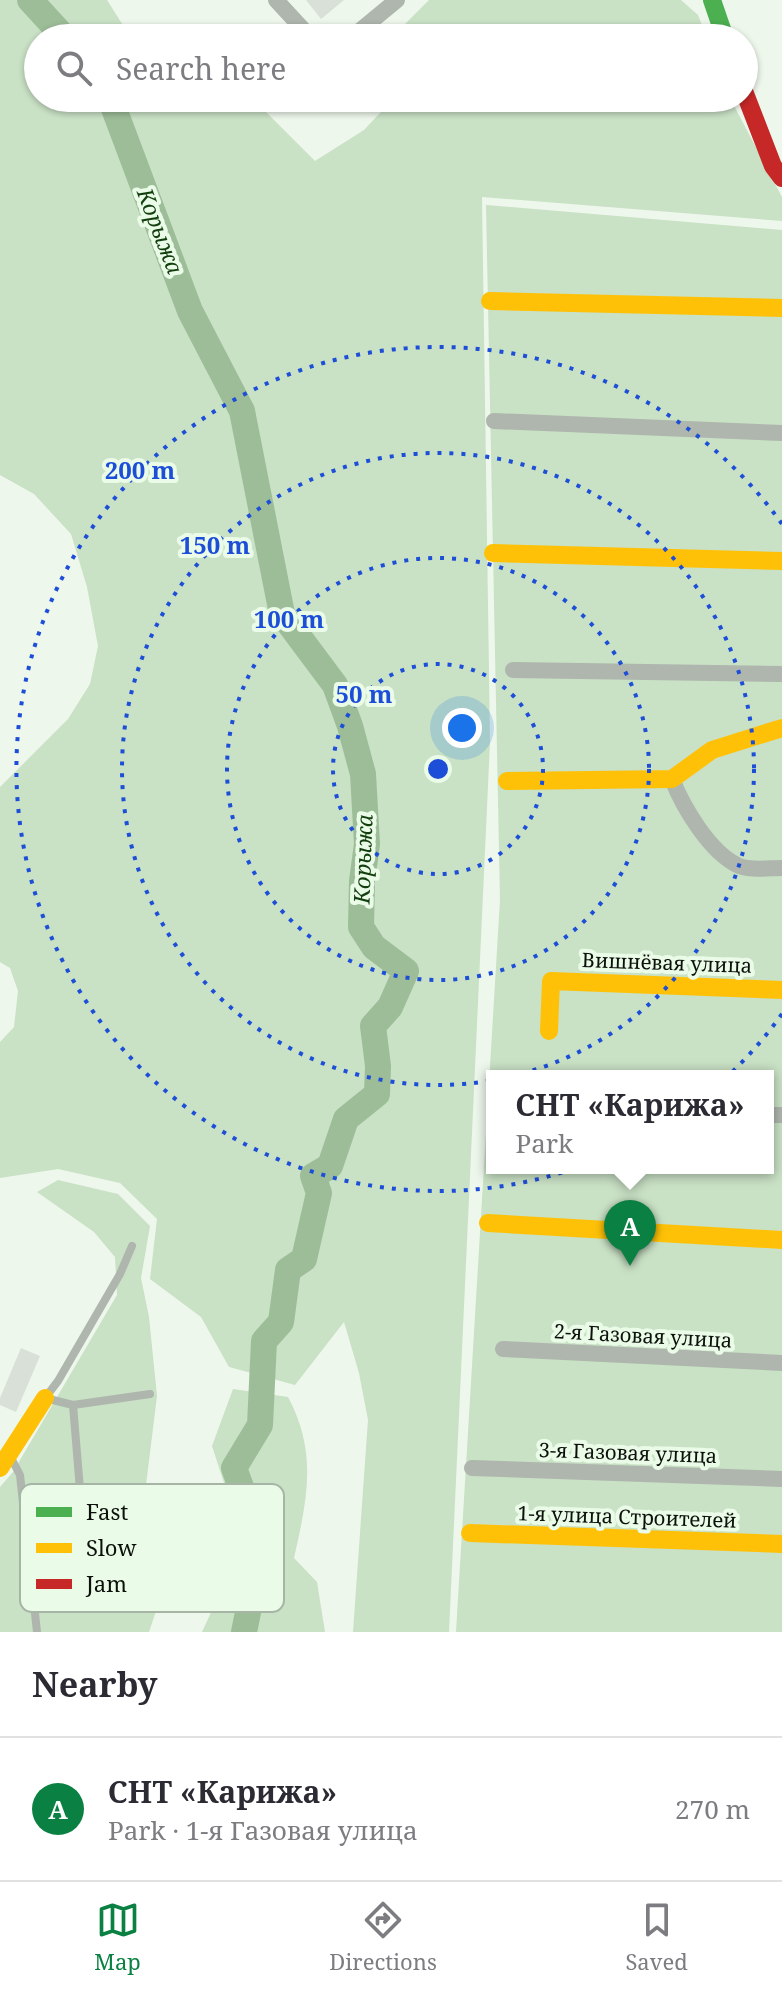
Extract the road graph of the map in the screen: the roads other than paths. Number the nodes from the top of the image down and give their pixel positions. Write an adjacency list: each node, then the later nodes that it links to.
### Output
1 (276, 0): 4 (street)
2 (397, 0): 5 (street)
3 (712, 0): 6 (street)
4 (298, 24)
5 (368, 24)
6 (720, 24)
7 (752, 112): 8 (street)
8 (782, 178)
9 (490, 301): 10 (street)
10 (782, 308)
11 (494, 421): 12 (street)
12 (782, 433)
13 (493, 553): 14 (street)
14 (782, 561)
15 (513, 670): 16 (street)
16 (782, 674)
17 (782, 728): 18 (street)
18 (672, 779): 19 (street); 20 (street)
19 (507, 781)
20 (782, 868)
21 (782, 990): 22 (street, Вишнёвая улица)
22 (549, 1031)
23 (488, 1223): 24 (street)
24 (782, 1240)
25 (132, 1246): 29 (lane)
26 (503, 1349): 27 (street, 2-я Газовая улица)
27 (782, 1363)
28 (150, 1394): 30 (lane)
29 (45, 1398): 30 (lane); 31 (street)
30 (73, 1405): 35 (lane)
31 (5, 1462): 34 (lane)
32 (472, 1468): 33 (street, 3-я Газовая улица)
33 (782, 1479)
34 (21, 1484)
35 (80, 1484)
36 (470, 1533): 37 (street, 1-я улица Строителей)
37 (782, 1544)
38 (35, 1612): 39 (lane)
39 (37, 1632)

